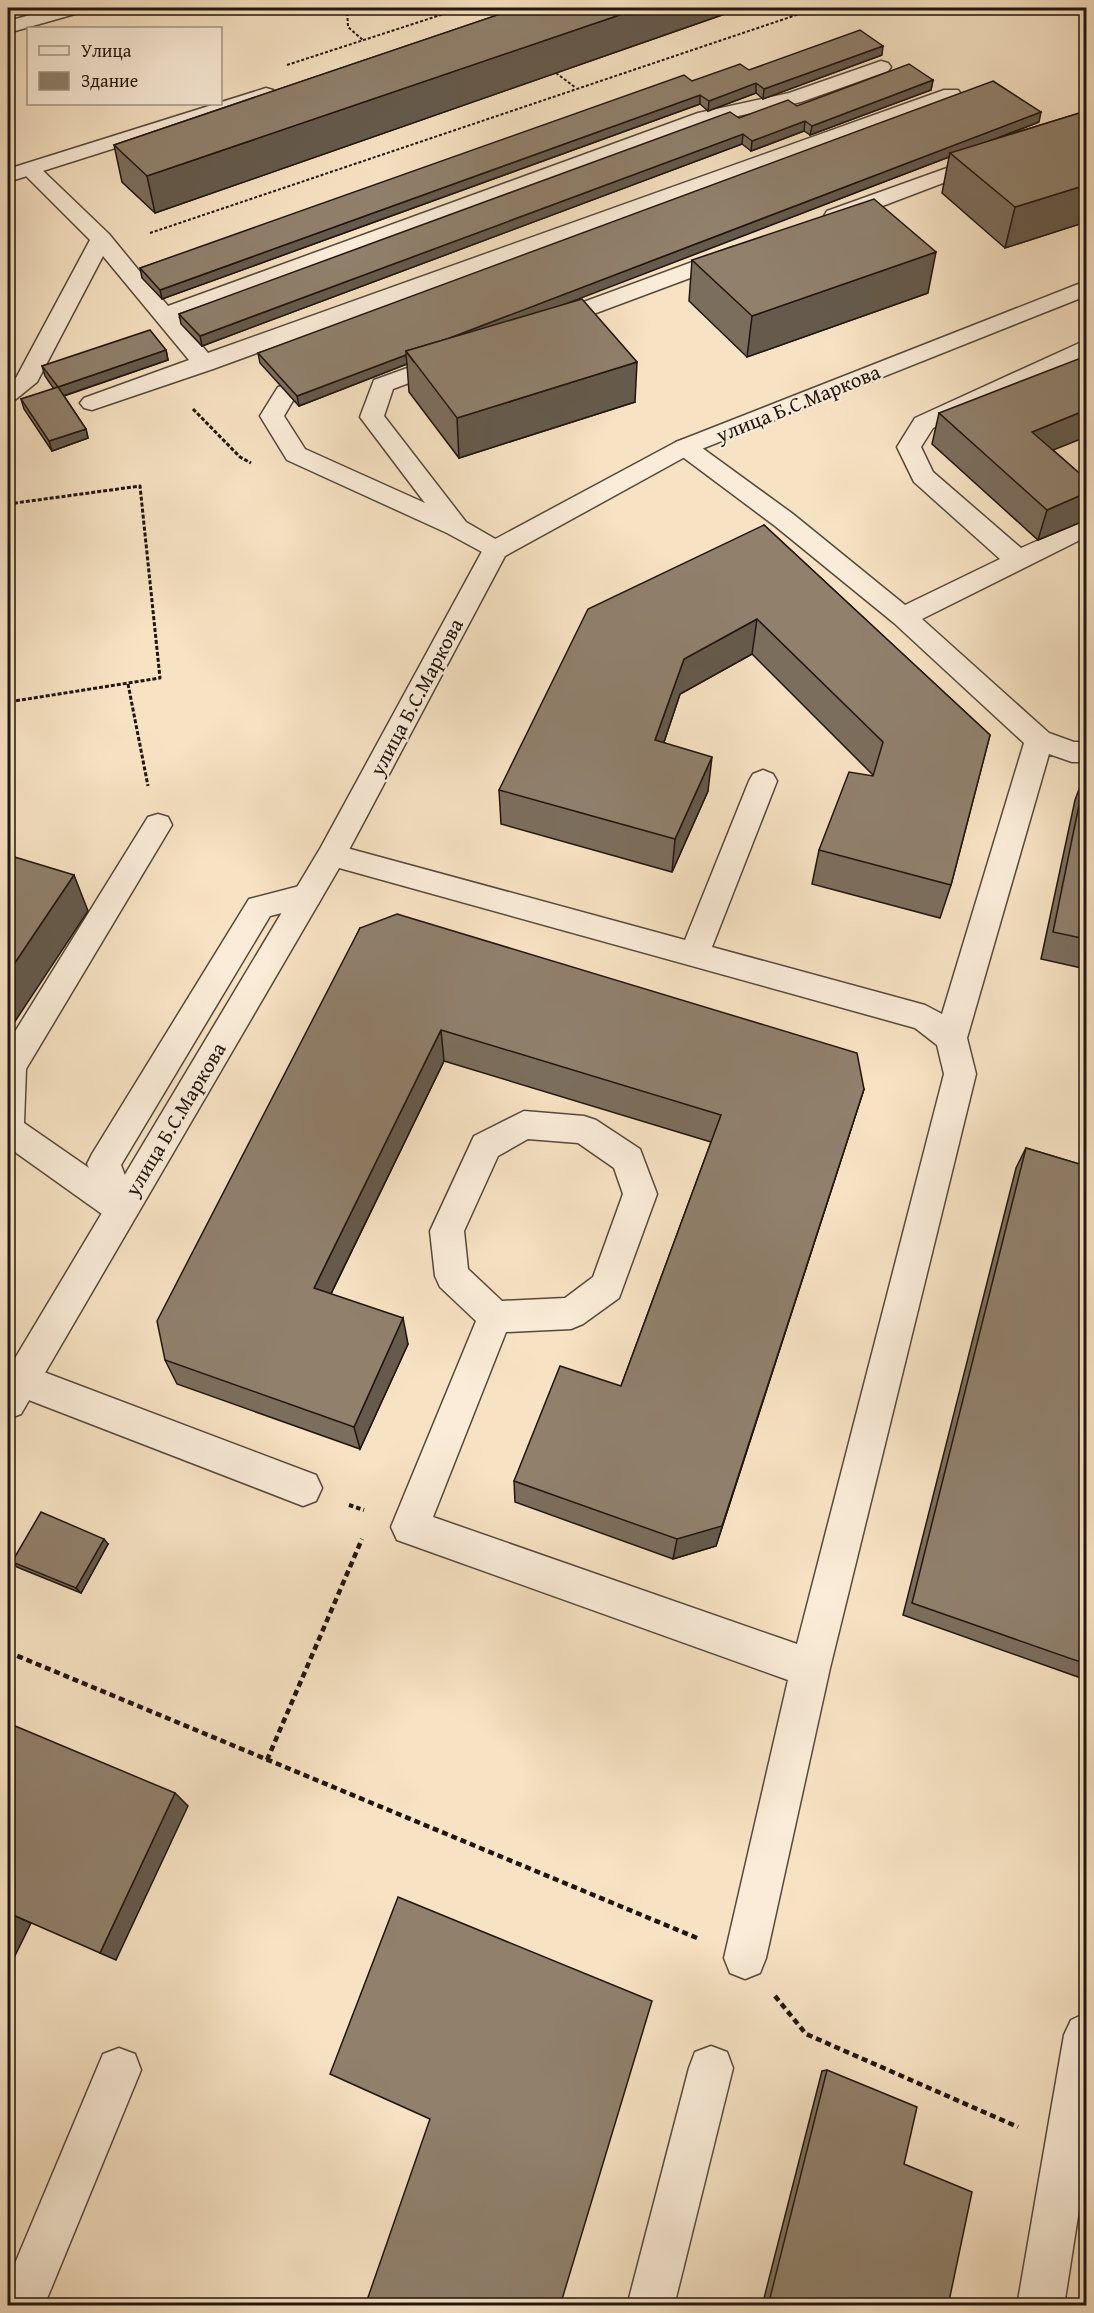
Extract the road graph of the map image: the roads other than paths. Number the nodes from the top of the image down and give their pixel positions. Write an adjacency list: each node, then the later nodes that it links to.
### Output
1 (75, 8): 2 (street)
2 (8, 27)
3 (881, 67): 13 (street)
4 (289, 87): 7 (street)
5 (951, 94): 17 (street)
6 (1003, 154): 9 (street)
7 (30, 169): 8 (street); 10 (street)
8 (8, 176)
9 (814, 224)
10 (101, 240): 13 (street); 19 (street)
11 (748, 249): 14 (street)
12 (1086, 288): 21 (street, улица Б.С.Маркова)
13 (164, 315): 17 (street)
14 (526, 331)
15 (1086, 347): 25 (street)
16 (471, 352): 23 (street)
17 (205, 364): 20 (street)
18 (286, 392): 23 (street)
19 (8, 394)
20 (92, 403)
21 (685, 447): 24 (street, улица Б.С.Маркова); 26 (street)
22 (1086, 527): 25 (street)
23 (458, 528): 24 (street)
24 (495, 550): 31 (street, улица Б.С.Маркова)
25 (1019, 561): 26 (street)
26 (903, 617): 27 (street)
27 (1039, 740): 28 (street); 33 (street)
28 (1086, 752)
29 (763, 781): 32 (street)
30 (158, 825): 34 (street)
31 (332, 855): 32 (street); 34 (street, улица Б.С.Маркова)
32 (694, 955): 33 (street)
33 (951, 1038): 38 (street)
34 (121, 1209): 36 (street, улица Б.С.Маркова)
35 (495, 1317): 35 (street); 38 (street)
36 (14, 1391): 37 (street)
37 (303, 1488)
38 (810, 1668): 39 (street)
39 (745, 1958)
40 (1086, 2043): 45 (street)
41 (711, 2068): 44 (street)
42 (119, 2070): 43 (street)
43 (20, 2306)
44 (650, 2306)
45 (1041, 2306)

